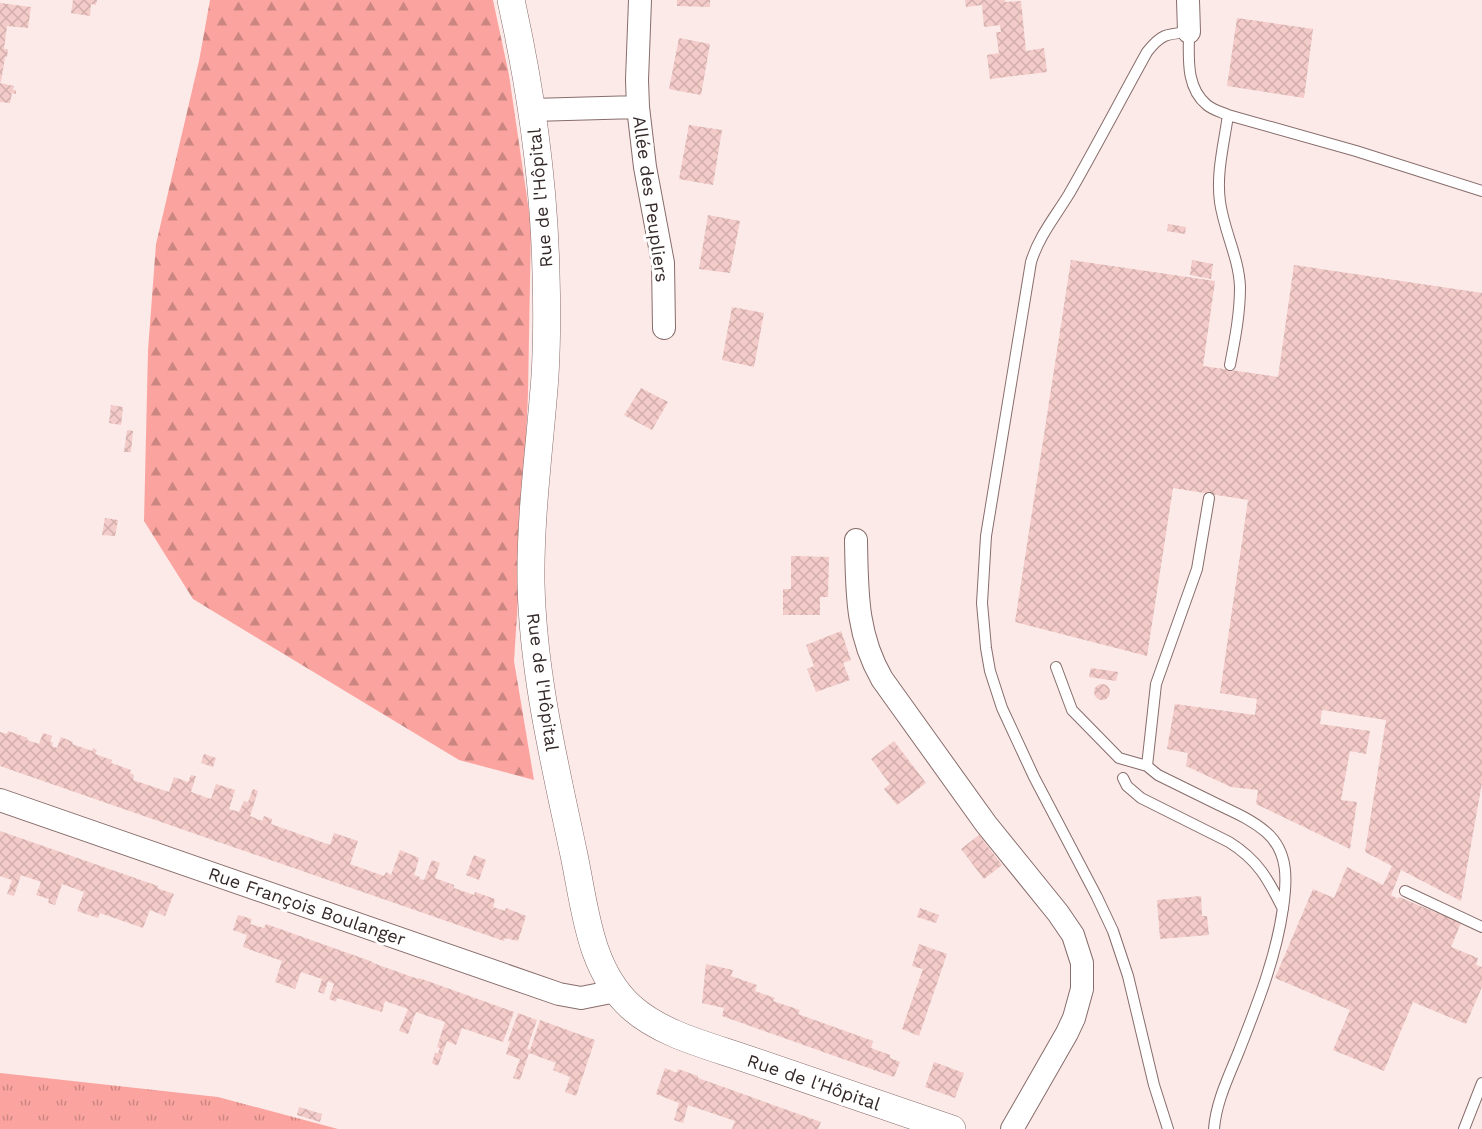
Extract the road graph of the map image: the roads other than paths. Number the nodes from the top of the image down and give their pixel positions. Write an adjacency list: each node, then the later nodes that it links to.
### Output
1 (511, 0): 6 (street, Rue de l'Hôpital)
2 (640, 0): 5 (street, Allée des Peupliers)
3 (1188, 0): 4 (street)
4 (1189, 32): 7 (lane); 24 (lane)
5 (638, 107): 6 (street, Allée des Peupliers); 9 (street, Allée des Peupliers)
6 (532, 110): 20 (street, Rue de l'Hôpital)
7 (1228, 115): 8 (lane); 10 (lane)
8 (1482, 191)
9 (664, 327)
10 (1230, 365)
11 (1209, 498): 14 (lane)
12 (856, 540): 23 (street)
13 (1056, 667): 14 (lane)
14 (1147, 766): 18 (lane)
15 (1123, 778): 18 (lane)
16 (0, 800): 20 (street, Rue François Boulanger)
17 (1405, 891): 19 (lane)
18 (1283, 909): 25 (lane)
19 (1482, 927)
20 (616, 992): 22 (street, Rue de l'Hôpital)
21 (1482, 1083): 26 (lane)
22 (952, 1129)
23 (1012, 1129)
24 (1168, 1129)
25 (1214, 1129)
26 (1464, 1129)

